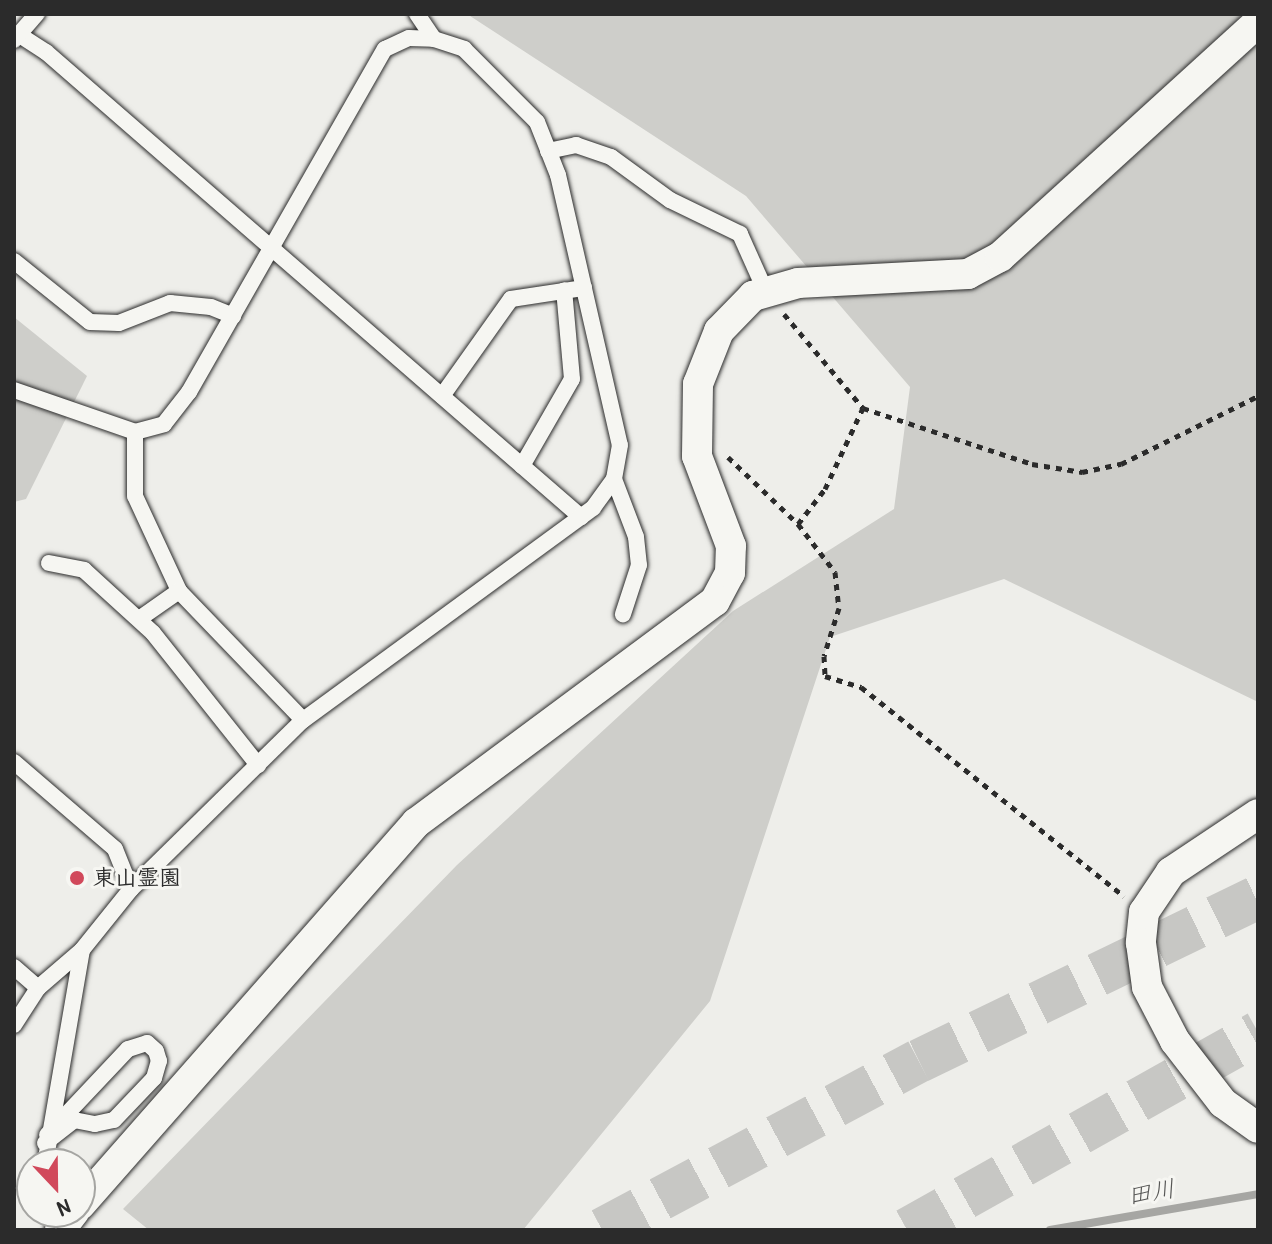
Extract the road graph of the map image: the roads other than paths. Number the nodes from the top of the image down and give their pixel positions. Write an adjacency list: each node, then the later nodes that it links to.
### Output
1 (37, 14): 4 (lane)
2 (417, 14): 5 (lane)
3 (1258, 22): 11 (street)
4 (16, 37): 7 (lane)
5 (434, 39): 6 (lane); 7 (lane)
6 (548, 151): 9 (lane); 11 (lane)
7 (272, 248): 12 (lane); 14 (lane)
8 (14, 261): 12 (lane)
9 (584, 288): 10 (lane); 17 (lane)
10 (564, 290): 14 (lane); 16 (lane)
11 (766, 292): 35 (street)
12 (233, 316): 15 (lane)
13 (14, 390): 15 (lane)
14 (442, 396): 16 (lane)
15 (135, 432): 20 (lane)
16 (522, 466): 18 (lane)
17 (614, 479): 18 (lane); 21 (lane)
18 (581, 517): 23 (lane)
19 (49, 563): 22 (lane)
20 (179, 591): 22 (lane); 23 (lane)
21 (623, 614)
22 (139, 619): 25 (lane)
23 (303, 720): 25 (lane)
24 (14, 762): 27 (lane)
25 (258, 765): 27 (lane)
26 (1258, 814): 32 (street)
27 (131, 889): 28 (lane)
28 (82, 950): 30 (lane); 33 (lane)
29 (14, 967): 30 (lane)
30 (38, 988): 31 (lane)
31 (14, 1025)
32 (1258, 1128)
33 (46, 1139): 33 (lane); 34 (lane)
34 (46, 1148)
35 (96, 1183)

